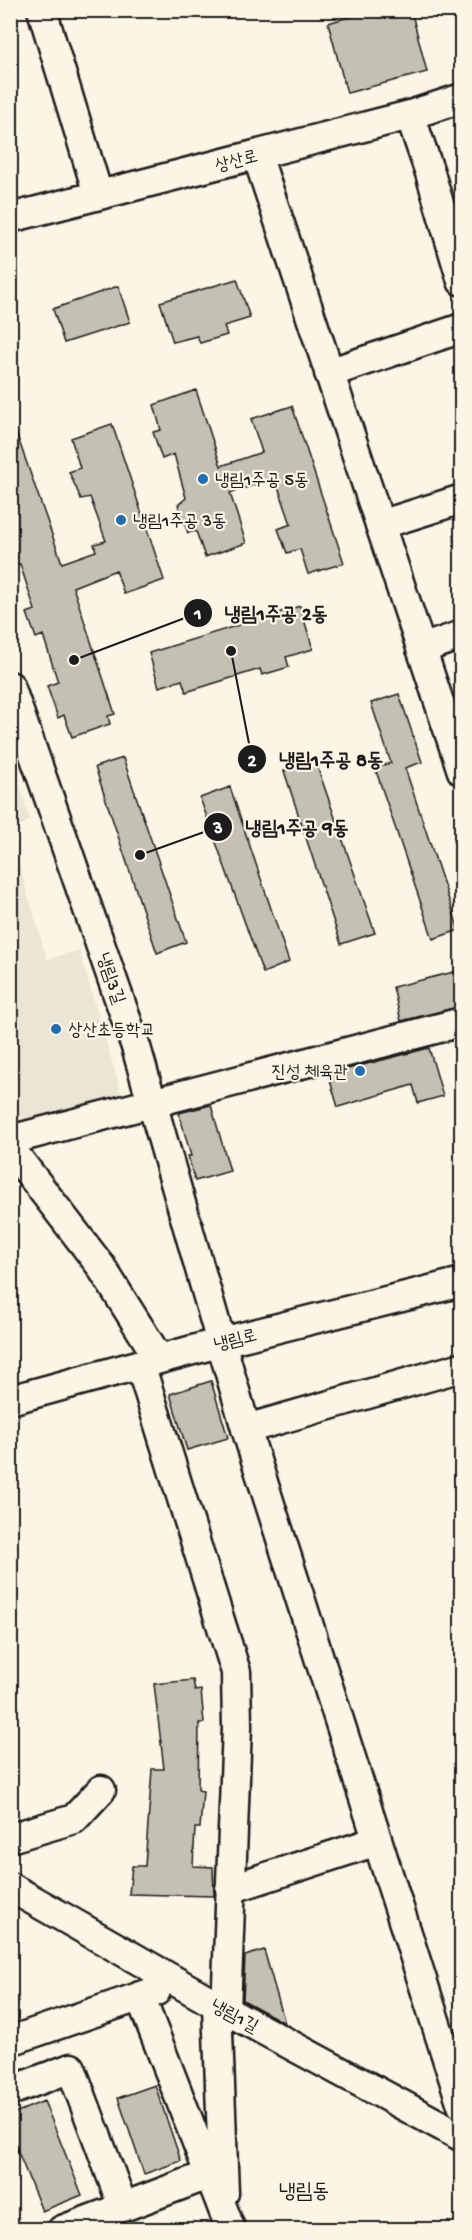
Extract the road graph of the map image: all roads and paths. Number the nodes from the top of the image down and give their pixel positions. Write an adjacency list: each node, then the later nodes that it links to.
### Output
1 (42, 10): 5 (street)
2 (462, 98): 3 (street, 상산로)
3 (410, 115): 4 (street, 상산로); 7 (street)
4 (257, 155): 5 (street, 상산로); 9 (street)
5 (98, 194): 6 (street, 상산로)
6 (10, 218)
7 (462, 281)
8 (462, 328): 9 (street)
9 (329, 373): 11 (street)
10 (462, 499): 11 (street)
11 (380, 525): 13 (street)
12 (462, 635): 13 (street)
13 (421, 649): 15 (street)
14 (10, 686): 17 (street, 냉림3길)
15 (462, 771)
16 (462, 1022): 17 (street)
17 (152, 1103): 18 (street); 21 (street, 냉림3길)
18 (10, 1140)
19 (10, 1148): 22 (street)
20 (462, 1282): 21 (street, 냉림로)
21 (222, 1342): 22 (street, 냉림로); 25 (street, 냉림3길)
22 (150, 1361): 24 (street, 냉림로); 30 (street)
23 (462, 1367): 25 (street)
24 (10, 1400)
25 (246, 1429): 28 (street, 냉림3길)
26 (101, 1790): 27 (street)
27 (10, 1838)
28 (377, 1841): 30 (street); 36 (street, 냉림3길)
29 (10, 1887): 31 (street, 냉림1길)
30 (230, 1889): 33 (street)
31 (178, 1984): 32 (street); 33 (street, 냉림1길)
32 (140, 1996): 34 (street); 38 (street)
33 (221, 2008): 37 (street, 냉림1길); 40 (street)
34 (10, 2041)
35 (10, 2091): 39 (street)
36 (462, 2105)
37 (462, 2137)
38 (208, 2175): 39 (street); 40 (street)
39 (123, 2207): 41 (street)
40 (227, 2221)
41 (62, 2229)

